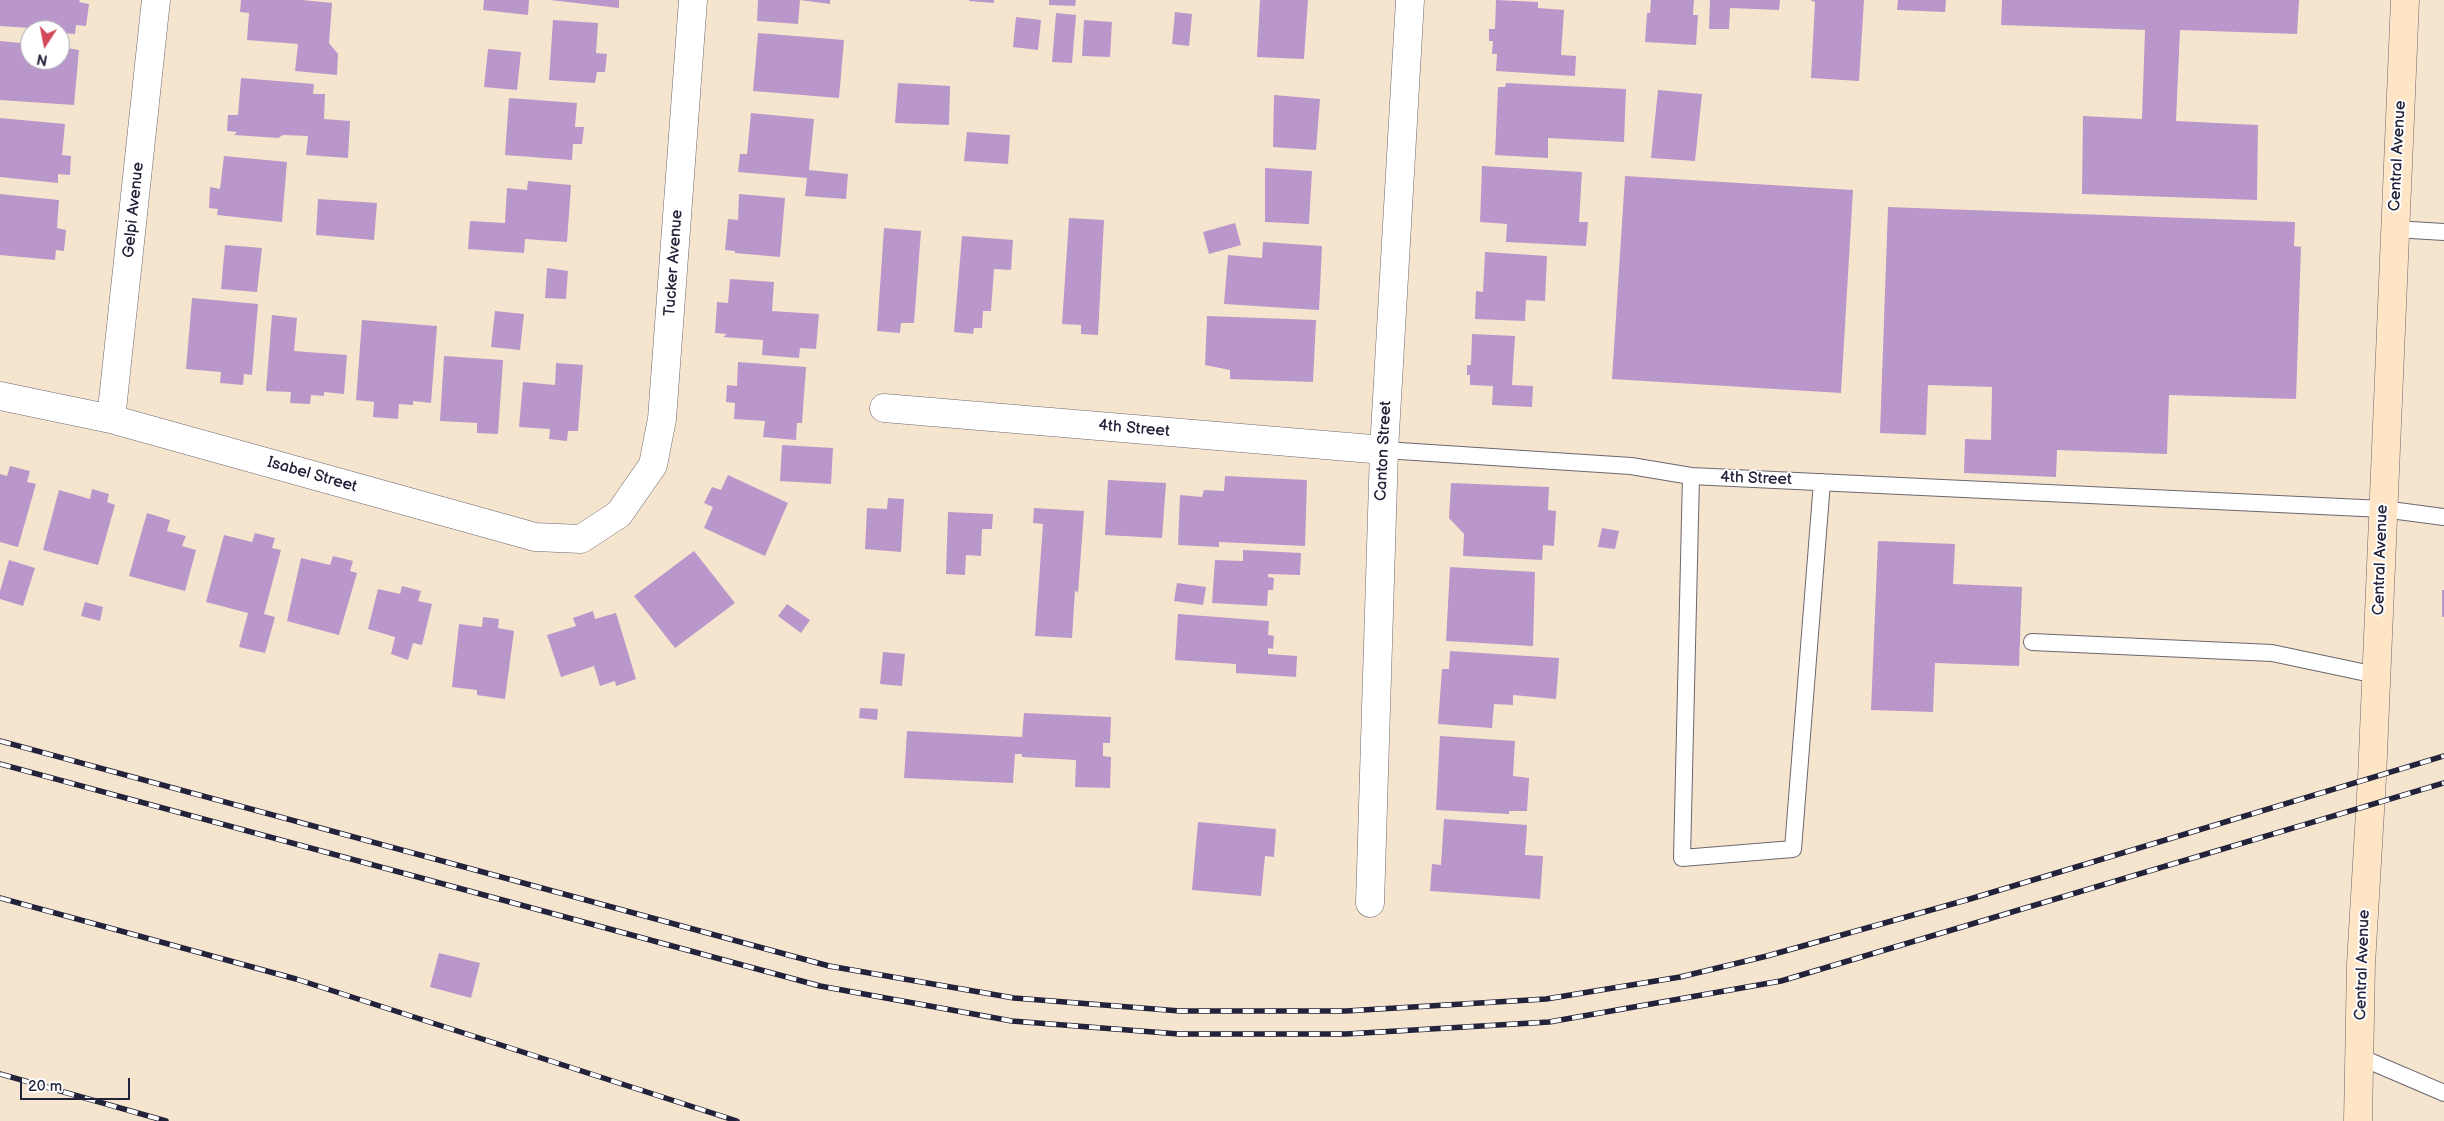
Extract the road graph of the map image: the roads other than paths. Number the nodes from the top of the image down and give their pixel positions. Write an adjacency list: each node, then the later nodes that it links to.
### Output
1 (156, 0): 9 (street, Gelpi Avenue)
2 (693, 0): 14 (street, Tucker Avenue)
3 (1410, 0): 10 (street, Canton Street)
4 (2405, 0): 5 (main road, Central Avenue)
5 (2395, 229): 6 (lane); 13 (main road, Central Avenue)
6 (2444, 232)
7 (0, 396): 9 (street, Isabel Street)
8 (884, 408): 10 (street, 4th Street)
9 (111, 419): 14 (street, Isabel Street)
10 (1384, 450): 11 (lane, 4th Street); 18 (street, Canton Street)
11 (1691, 476): 12 (lane, 4th Street); 12 (lane)
12 (1822, 482): 13 (lane, 4th Street)
13 (2383, 509): 15 (lane, 4th Street); 17 (main road, Central Avenue)
14 (618, 514)
15 (2444, 518)
16 (2032, 642): 17 (lane)
17 (2376, 675): 19 (main road, Central Avenue)
18 (1370, 903)
19 (2360, 1057): 20 (lane); 21 (main road, Central Avenue)
20 (2444, 1092)
21 (2358, 1121)

